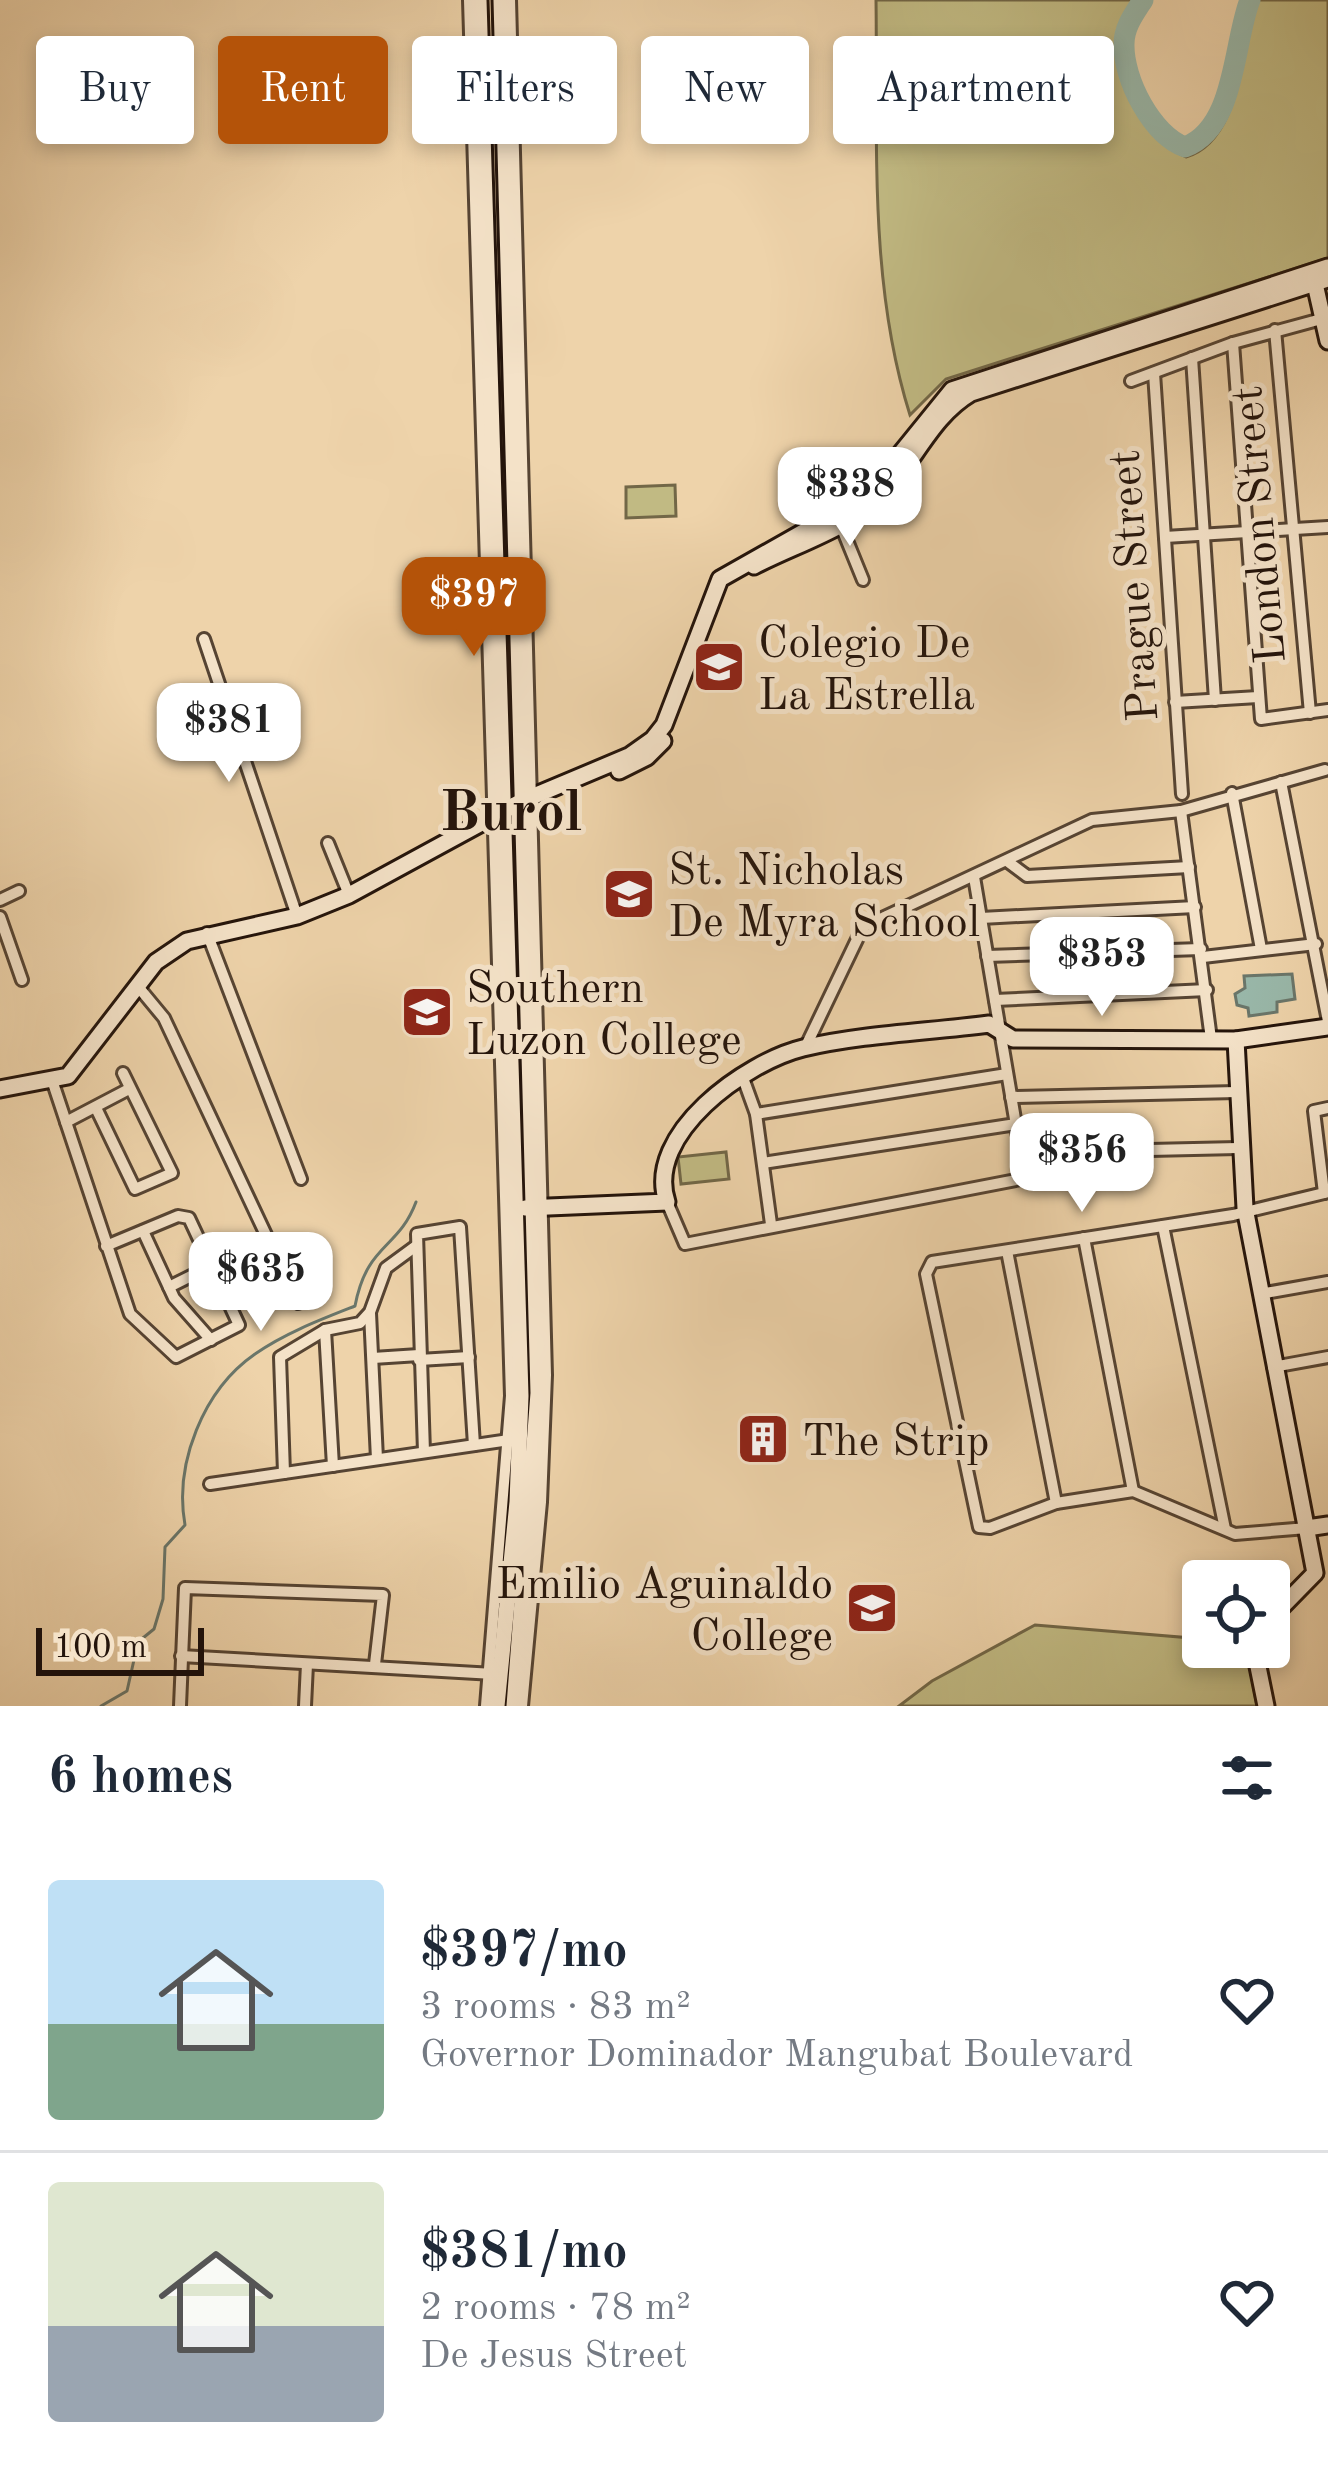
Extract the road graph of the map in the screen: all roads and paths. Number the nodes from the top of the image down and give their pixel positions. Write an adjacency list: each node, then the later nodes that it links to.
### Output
1 (469, 0): 33 (street)
2 (479, 0): 19 (street)
3 (506, 0): 18 (street); 31 (street)
4 (1323, 274): 5 (street); 12 (street)
5 (1326, 318): 6 (street); 7 (street)
6 (1275, 330): 8 (street); 14 (street, London Street)
7 (1328, 341)
8 (1233, 343): 9 (street); 15 (street)
9 (1192, 358): 10 (street); 16 (street)
10 (1154, 373): 11 (street); 17 (street, Prague Street)
11 (1131, 381)
12 (838, 519): 20 (street); 31 (street)
13 (1328, 527): 14 (street)
14 (1295, 529): 15 (street); 26 (street, London Street)
15 (1249, 532): 16 (street); 22 (street)
16 (1204, 534): 17 (street); 23 (street)
17 (1165, 536): 24 (street, Prague Street)
18 (516, 571): 19 (street); 31 (street)
19 (496, 572): 33 (street)
20 (862, 580)
21 (204, 639): 42 (street)
22 (1258, 697): 23 (street); 26 (street)
23 (1215, 700): 24 (street)
24 (1175, 702): 30 (street, Prague Street)
25 (1328, 710): 26 (street)
26 (1310, 713)
27 (1325, 770): 28 (street)
28 (1281, 782): 29 (street); 46 (street)
29 (1232, 793): 32 (street); 47 (street)
30 (1182, 794)
31 (526, 803): 33 (street); 79 (street)
32 (1181, 811): 35 (street); 36 (street)
33 (500, 816): 39 (street); 79 (street); 102 (street)
34 (328, 843): 39 (street)
35 (1007, 861): 36 (street); 37 (street)
36 (1189, 867): 41 (street)
37 (974, 877): 44 (street); 59 (street)
38 (19, 891): 40 (street)
39 (349, 895): 42 (street)
40 (0, 899)
41 (1195, 907): 44 (street); 48 (street)
42 (297, 916): 45 (street)
43 (0, 917): 49 (street)
44 (981, 918): 50 (street)
45 (207, 933): 52 (street); 76 (street)
46 (1316, 944): 47 (street); 55 (street)
47 (1261, 949): 48 (street)
48 (1202, 953): 50 (street); 53 (street)
49 (6, 954): 51 (street)
50 (988, 956): 54 (street)
51 (22, 980)
52 (140, 989): 63 (street); 92 (street)
53 (1207, 990): 54 (street); 57 (street)
54 (995, 1000): 56 (street)
55 (1328, 1024): 58 (street)
56 (1000, 1032): 57 (street); 59 (street); 61 (street)
57 (1211, 1039): 58 (street)
58 (1236, 1040): 66 (street)
59 (805, 1048): 62 (street)
60 (123, 1072): 65 (street)
61 (1007, 1074): 67 (street); 70 (street)
62 (743, 1078): 70 (street); 78 (street)
63 (53, 1083): 64 (street); 71 (street)
64 (0, 1089)
65 (129, 1089): 68 (street); 68 (street)
66 (1238, 1092): 67 (street); 73 (street)
67 (1011, 1097): 72 (street)
68 (96, 1108): 71 (street)
69 (1328, 1108): 77 (street)
70 (756, 1114): 74 (street)
71 (66, 1122): 85 (street)
72 (1016, 1124): 74 (street); 75 (street)
73 (1238, 1148): 75 (street); 80 (street)
74 (764, 1163): 81 (street)
75 (1025, 1178): 81 (street)
76 (301, 1179)
77 (1326, 1192): 80 (street)
78 (665, 1199): 79 (street); 81 (street)
79 (533, 1205): 101 (street); 101 (street)
80 (1245, 1208): 82 (street); 91 (street)
81 (771, 1224)
82 (1163, 1226): 84 (street); 114 (street)
83 (143, 1231): 85 (street); 88 (street); 90 (street)
84 (1084, 1238): 87 (street); 109 (street)
85 (106, 1246): 95 (street)
86 (416, 1246): 93 (street); 96 (street); 99 (street)
87 (1007, 1250): 111 (street); 111 (street)
88 (213, 1265): 90 (street); 95 (street)
89 (1328, 1282): 91 (street)
90 (169, 1288): 95 (street)
91 (1260, 1294): 100 (street)
92 (298, 1304)
93 (370, 1312): 94 (street); 98 (street)
94 (325, 1330): 106 (street); 107 (street)
95 (211, 1340)
96 (419, 1357): 98 (street); 99 (street); 104 (street)
97 (1328, 1357): 100 (street)
98 (373, 1358): 105 (street)
99 (469, 1358): 103 (street)
100 (1274, 1367): 113 (street)
101 (535, 1412): 102 (street); 110 (street); 125 (street)
102 (515, 1440): 103 (street); 110 (street); 120 (street)
103 (475, 1445): 104 (street)
104 (424, 1452): 105 (street)
105 (377, 1459): 106 (street)
106 (333, 1466): 107 (street)
107 (284, 1473): 108 (street)
108 (210, 1484)
109 (1133, 1491): 111 (street); 114 (street)
110 (524, 1503): 120 (street)
111 (1055, 1503)
112 (1328, 1525): 113 (street)
113 (1307, 1528): 114 (street); 115 (street)
114 (1226, 1529)
115 (1290, 1599)
116 (181, 1656): 117 (street); 118 (street); 121 (street)
117 (308, 1664): 118 (street); 122 (street)
118 (375, 1664): 120 (street)
119 (1258, 1668): 126 (street)
120 (502, 1675): 123 (street); 124 (street); 125 (street)
121 (180, 1706)
122 (305, 1706)
123 (486, 1706)
124 (497, 1706)
125 (518, 1706)
126 (1266, 1706)

